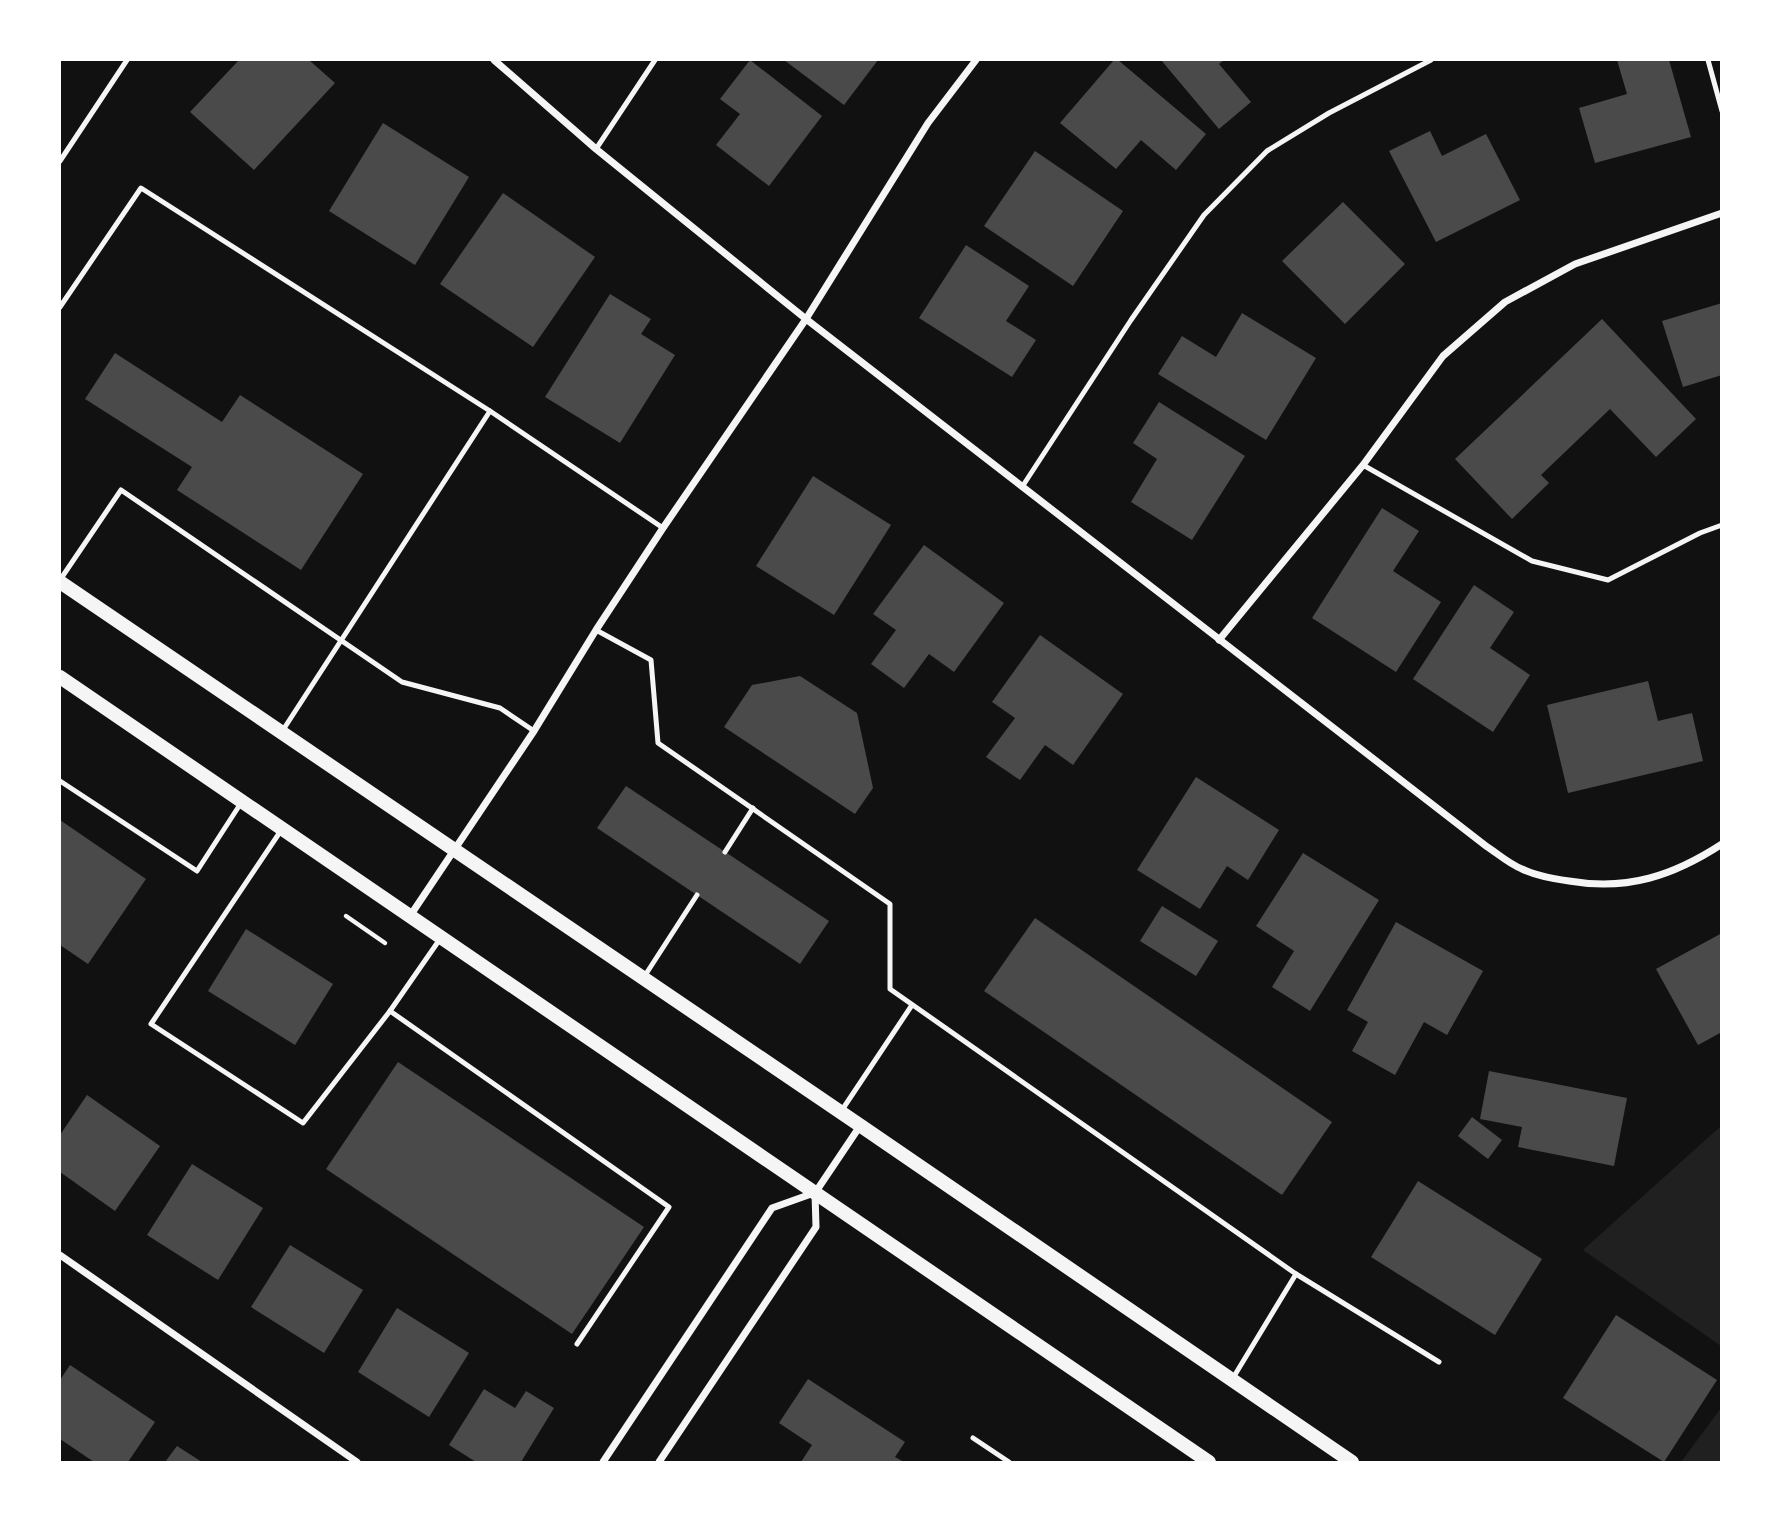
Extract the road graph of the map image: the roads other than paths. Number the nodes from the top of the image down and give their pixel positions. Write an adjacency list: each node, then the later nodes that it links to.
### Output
1 (127, 60): 9 (lane)
2 (494, 60): 8 (street)
3 (656, 60): 8 (lane)
4 (976, 60): 12 (street)
5 (1432, 60): 15 (lane)
6 (1708, 60): 7 (lane)
7 (1721, 111)
8 (596, 149): 12 (street)
9 (60, 161)
10 (1721, 213): 14 (street)
11 (60, 307): 13 (lane)
12 (806, 319): 15 (street); 17 (street)
13 (489, 411): 17 (lane); 20 (lane)
14 (1363, 466): 16 (lane); 21 (street)
15 (1021, 488): 21 (street)
16 (1721, 525)
17 (663, 528): 19 (street)
18 (60, 581): 20 (lane); 24 (main road)
19 (596, 629): 23 (street); 27 (lane)
20 (341, 638): 23 (lane); 24 (lane)
21 (1219, 640): 29 (street)
22 (60, 677): 26 (main road)
23 (534, 731): 30 (street)
24 (281, 733): 30 (main road)
25 (60, 781): 26 (lane)
26 (242, 802): 28 (main road)
27 (753, 808): 31 (lane); 36 (lane)
28 (282, 829): 33 (main road); 37 (lane)
29 (1721, 844)
30 (455, 852): 33 (street); 35 (main road)
31 (725, 852)
32 (697, 895): 35 (lane)
33 (410, 917): 34 (main road)
34 (441, 938): 37 (lane); 40 (main road)
35 (643, 979): 38 (main road)
36 (912, 1005): 38 (lane); 42 (lane)
37 (390, 1011): 43 (lane)
38 (841, 1112): 39 (main road)
39 (860, 1125): 40 (street); 45 (main road)
40 (815, 1193): 48 (street); 49 (street); 51 (main road)
41 (60, 1255): 47 (street)
42 (1296, 1274): 44 (lane); 45 (lane)
43 (577, 1344)
44 (1439, 1362)
45 (1232, 1380): 52 (main road)
46 (973, 1437): 50 (lane)
47 (357, 1462)
48 (603, 1462)
49 (659, 1462)
50 (1009, 1462)
51 (1209, 1462)
52 (1352, 1462)

